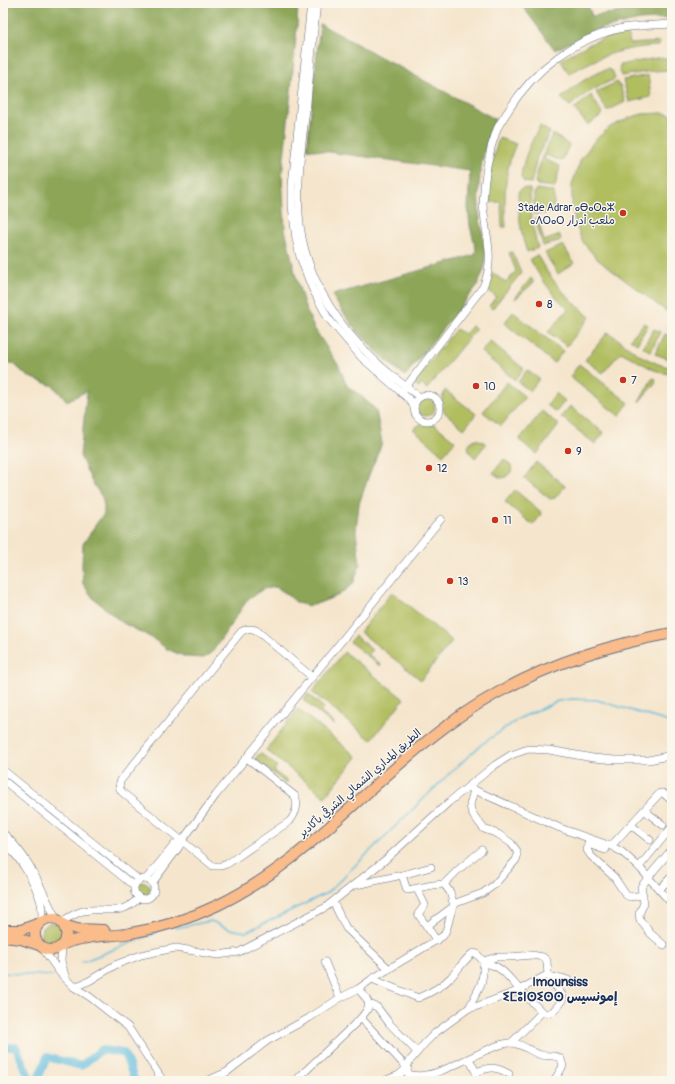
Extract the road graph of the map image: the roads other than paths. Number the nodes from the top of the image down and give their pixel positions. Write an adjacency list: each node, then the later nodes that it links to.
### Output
1 (311, 3): 4 (street)
2 (317, 3): 4 (street)
3 (672, 24): 4 (street)
4 (404, 390): 5 (street); 6 (street)
5 (420, 397): 6 (street); 6 (street)
6 (414, 406)
7 (441, 519): 10 (street)
8 (672, 627): 48 (highway, الطريق المداري الشمالي الشرقي بأكادير)
9 (672, 633): 53 (highway, الطريق المداري الشمالي الشرقي بأكادير)
10 (312, 677): 12 (street); 23 (street)
11 (672, 755): 15 (street)
12 (247, 758): 23 (street); 23 (street)
13 (3, 770): 34 (street)
14 (3, 780): 34 (street)
15 (471, 788): 25 (street); 37 (street); 46 (street)
16 (672, 801): 17 (street)
17 (644, 810): 18 (street); 19 (street)
18 (631, 825): 22 (street); 26 (street)
19 (663, 825)
20 (672, 827): 30 (street)
21 (3, 833): 48 (street)
22 (650, 840)
23 (182, 841): 34 (street); 35 (street)
24 (3, 842): 47 (street)
25 (588, 842): 26 (street); 41 (street)
26 (608, 848): 30 (street)
27 (672, 849): 33 (street)
28 (482, 850): 36 (street)
29 (431, 867): 31 (street)
30 (639, 867): 33 (street)
31 (402, 875): 37 (street); 38 (street)
32 (672, 876): 39 (street)
33 (649, 877): 39 (street); 41 (street)
34 (140, 882): 35 (street); 43 (street)
35 (153, 882): 43 (street)
36 (444, 884): 38 (street); 46 (street)
37 (354, 885): 44 (street)
38 (416, 889): 49 (street)
39 (660, 889): 42 (street)
40 (672, 891): 42 (street)
41 (643, 895): 54 (street)
42 (666, 897): 45 (street)
43 (139, 898): 48 (street)
44 (333, 902): 58 (street); 63 (street)
45 (672, 904)
46 (454, 906): 49 (street); 52 (street)
47 (41, 922): 48 (highway); 50 (highway); 55 (highway)
48 (61, 922): 53 (highway)
49 (427, 926): 52 (street)
50 (3, 930)
51 (3, 937): 55 (highway)
52 (437, 941): 58 (street)
53 (63, 945): 55 (highway); 61 (street)
54 (664, 945)
55 (41, 947): 61 (street)
56 (325, 962): 66 (street)
57 (483, 962): 59 (street); 60 (street); 65 (street); 68 (street)
58 (389, 969): 60 (street)
59 (548, 976): 62 (street); 65 (street); 69 (street)
60 (372, 978): 64 (street)
61 (66, 980): 63 (street)
62 (570, 984)
63 (74, 987): 77 (street)
64 (358, 989): 66 (street); 67 (street)
65 (519, 989): 68 (street); 69 (street)
66 (340, 998): 78 (street)
67 (369, 1004): 70 (street); 72 (street)
68 (469, 1008): 72 (street)
69 (542, 1012): 71 (street)
70 (361, 1018): 74 (street); 79 (street)
71 (512, 1043): 73 (street); 82 (street)
72 (417, 1052): 74 (street)
73 (469, 1059): 74 (street); 75 (street)
74 (407, 1068): 80 (street)
75 (476, 1072): 76 (street); 81 (street)
76 (509, 1074)
77 (164, 1081)
78 (207, 1081)
79 (295, 1081)
80 (384, 1081)
81 (476, 1081)
82 (554, 1081)

